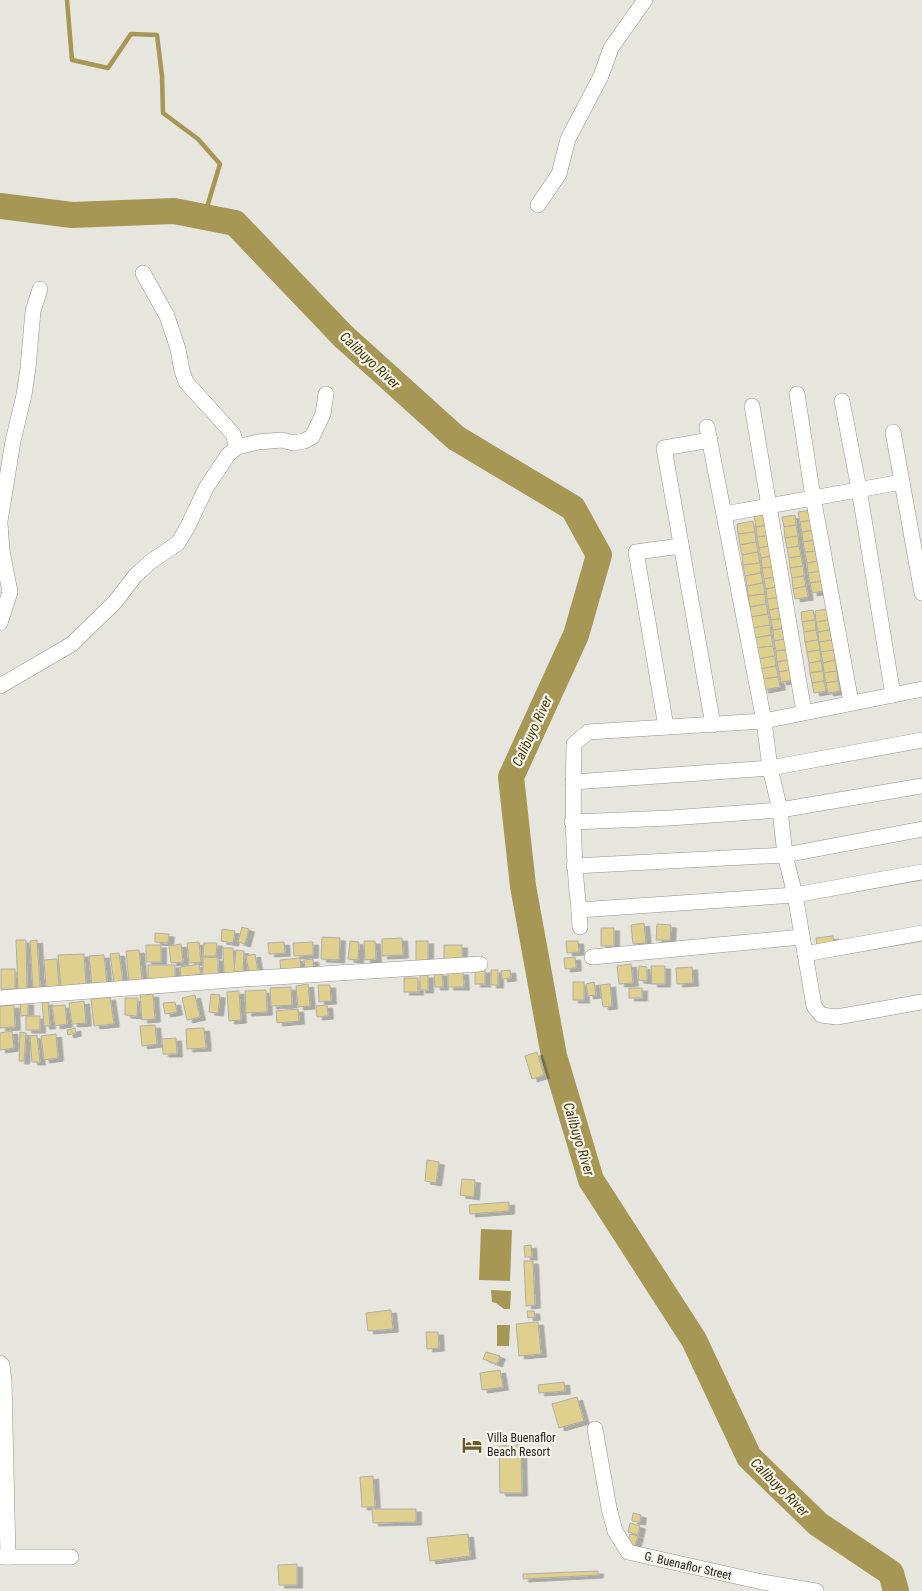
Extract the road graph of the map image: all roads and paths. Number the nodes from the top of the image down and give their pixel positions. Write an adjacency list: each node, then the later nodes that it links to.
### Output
1 (645, 0): 2 (street)
2 (538, 205)
3 (143, 273): 10 (street)
4 (40, 289): 16 (street)
5 (326, 394): 10 (street)
6 (797, 394): 13 (street)
7 (842, 401): 12 (street)
8 (752, 406): 14 (street)
9 (893, 432): 11 (street)
10 (238, 447): 20 (street)
11 (902, 482): 12 (street); 18 (street)
12 (859, 489): 13 (street); 22 (street)
13 (813, 497): 14 (street); 23 (street)
14 (770, 505): 15 (street); 24 (street)
15 (724, 514): 17 (street); 25 (street)
16 (0, 522): 19 (street)
17 (680, 546): 26 (street); 27 (street)
18 (922, 593)
19 (0, 623)
20 (0, 686)
21 (922, 689): 22 (street)
22 (894, 695): 23 (street)
23 (851, 702): 24 (street)
24 (804, 712): 25 (street)
25 (764, 721): 26 (street); 29 (street)
26 (713, 725): 27 (street)
27 (666, 727): 30 (street)
28 (922, 740): 29 (street)
29 (770, 768): 30 (street); 32 (street)
30 (573, 782): 33 (street)
31 (922, 786): 32 (street)
32 (780, 810): 33 (street); 35 (street)
33 (572, 822): 36 (street)
34 (922, 829): 35 (street)
35 (786, 855): 36 (street); 38 (street)
36 (574, 866): 39 (street)
37 (922, 872): 38 (street)
38 (795, 895): 39 (street); 42 (street)
39 (579, 910): 40 (street)
40 (580, 927)
41 (922, 933): 43 (street)
42 (802, 937): 43 (street); 44 (street)
43 (805, 954): 47 (street)
44 (592, 957)
45 (480, 964): 46 (street)
46 (0, 998)
47 (922, 1002)
48 (0, 1363): 50 (street)
49 (595, 1429): 52 (street, G. Buenaflor Street)
50 (4, 1557): 51 (street)
51 (71, 1557)
52 (816, 1591)

